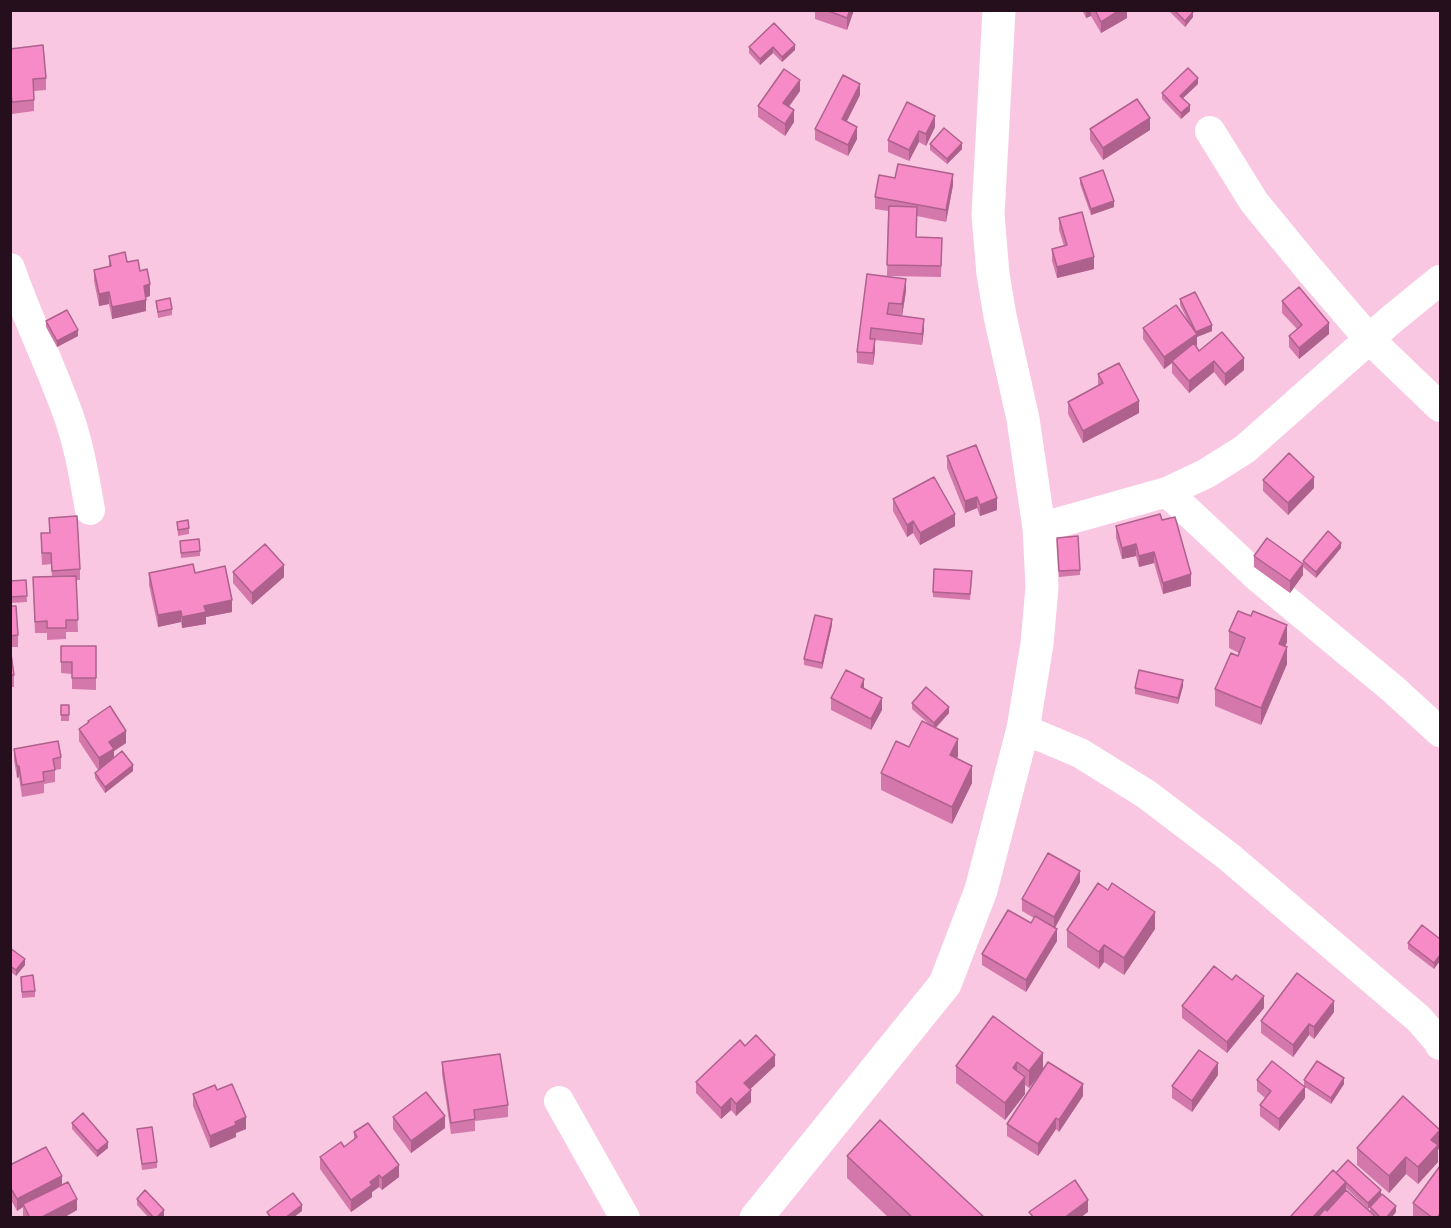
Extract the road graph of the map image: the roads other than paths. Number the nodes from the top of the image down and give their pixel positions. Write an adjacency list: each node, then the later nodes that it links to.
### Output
1 (999, 10): 9 (street)
2 (1210, 131): 5 (street)
3 (10, 268): 8 (street)
4 (1440, 280): 5 (street)
5 (1369, 339): 6 (street); 7 (street)
6 (1440, 407)
7 (1167, 492): 9 (street); 11 (street)
8 (90, 510)
9 (1039, 528): 10 (street)
10 (1023, 729): 12 (street); 15 (street)
11 (1440, 732)
12 (1440, 1045)
13 (559, 1101): 14 (street)
14 (625, 1218)
15 (756, 1218)

